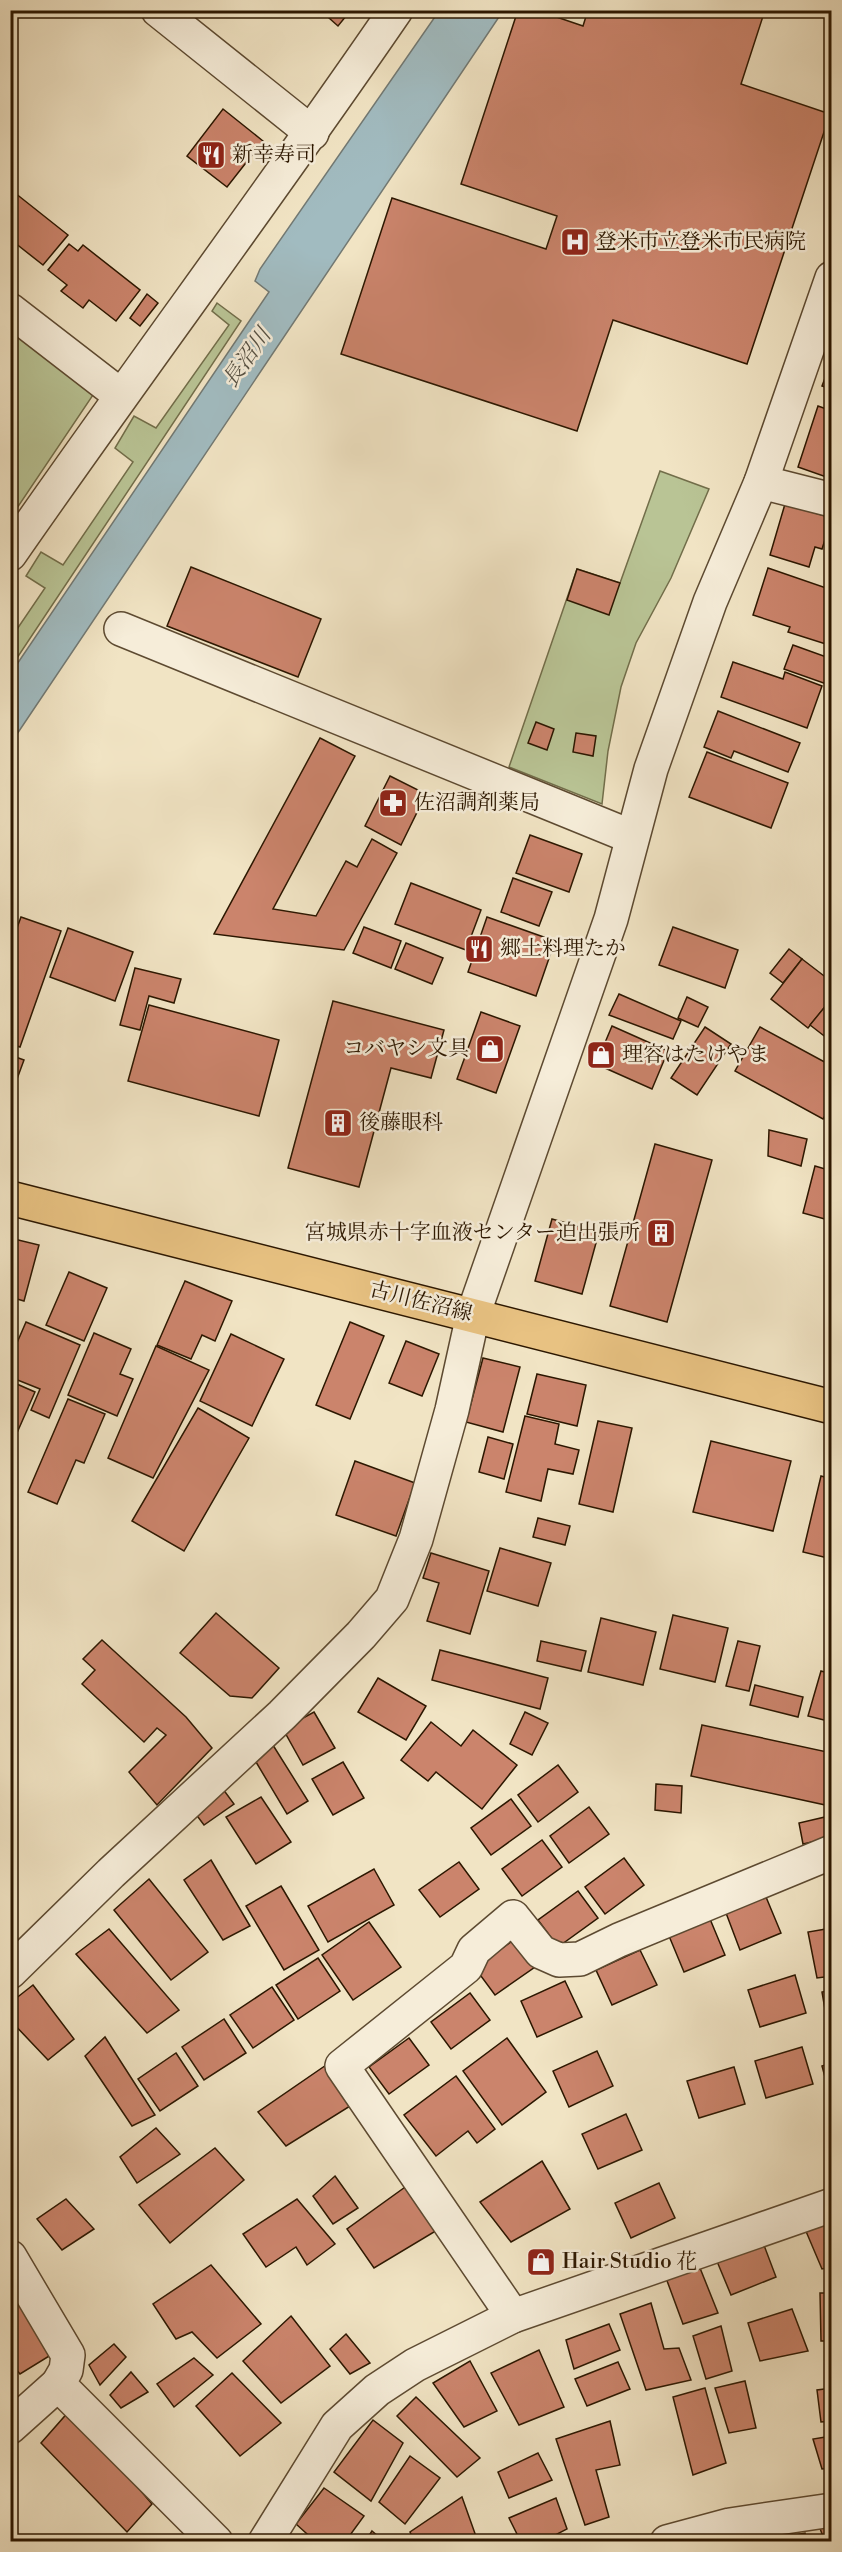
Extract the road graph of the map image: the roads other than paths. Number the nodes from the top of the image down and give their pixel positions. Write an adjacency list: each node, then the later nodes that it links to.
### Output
1 (158, 10): 3 (street)
2 (396, 10): 3 (street)
3 (312, 133): 6 (street)
4 (831, 278): 7 (street)
5 (10, 310): 6 (street)
6 (120, 395): 9 (street)
7 (761, 482): 8 (street); 11 (street)
8 (831, 500)
9 (10, 554)
10 (121, 629): 11 (street)
11 (632, 837): 13 (street)
12 (10, 1198): 13 (main road, 古川佐沼線)
13 (473, 1316): 14 (main road, 古川佐沼線); 16 (street)
14 (831, 1407)
15 (831, 1852): 19 (street)
16 (10, 1972)
17 (831, 2205): 19 (street)
18 (10, 2257): 20 (street)
19 (513, 2316): 24 (street)
20 (58, 2384): 21 (street); 23 (street)
21 (10, 2427)
22 (831, 2510): 25 (street)
23 (216, 2541)
24 (265, 2541)
25 (667, 2541)

